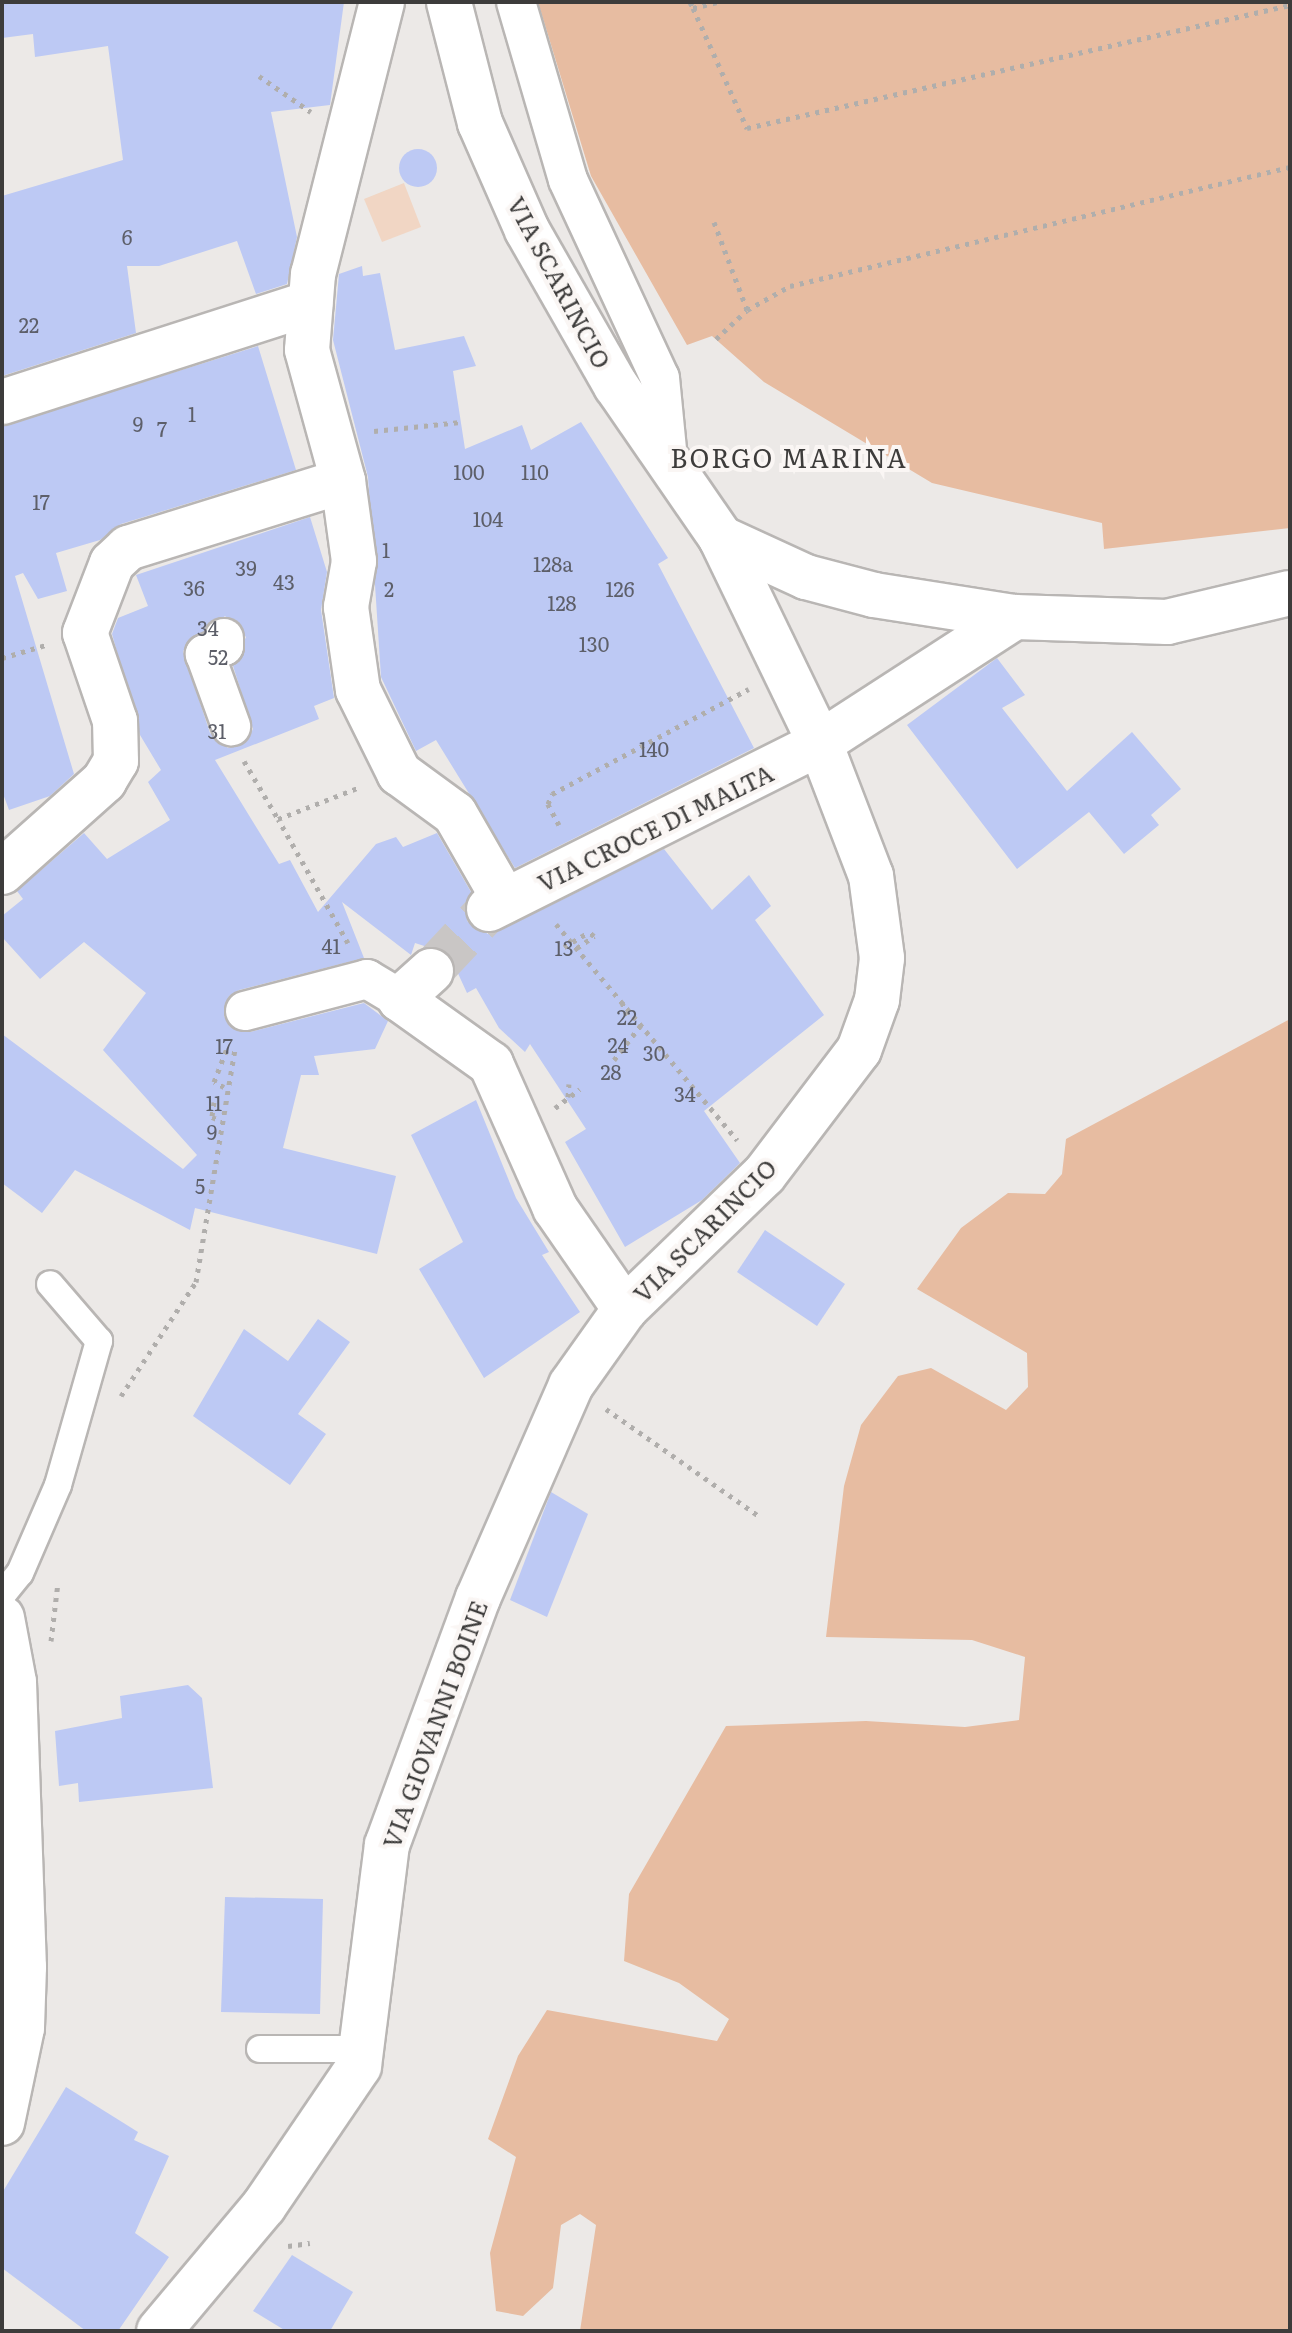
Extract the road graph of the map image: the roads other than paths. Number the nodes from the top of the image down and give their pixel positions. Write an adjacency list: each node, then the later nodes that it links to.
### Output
1 (382, 2): 4 (street)
2 (449, 2): 6 (street, VIA SCARINCIO)
3 (516, 2): 6 (street)
4 (310, 303): 5 (street); 7 (street)
5 (2, 402)
6 (668, 459): 8 (street, VIA SCARINCIO)
7 (343, 481): 13 (street, VIA CROCE DI MALTA); 14 (street)
8 (721, 538): 10 (street); 13 (street, VIA SCARINCIO)
9 (1290, 593): 10 (street)
10 (1015, 617): 13 (street)
11 (224, 638): 12 (street)
12 (231, 726)
13 (820, 743): 18 (street, VIA SCARINCIO)
14 (2, 872)
15 (399, 983): 16 (street); 18 (street)
16 (245, 1011)
17 (50, 1284): 20 (lane)
18 (625, 1309): 19 (street, VIA SCARINCIO)
19 (580, 1372): 23 (street, VIA GIOVANNI BOINE)
20 (2, 1595)
21 (2, 1618): 24 (street)
22 (260, 2049): 23 (lane)
23 (362, 2049): 25 (street, VIA GIOVANNI BOINE)
24 (2, 2123)
25 (159, 2331)

